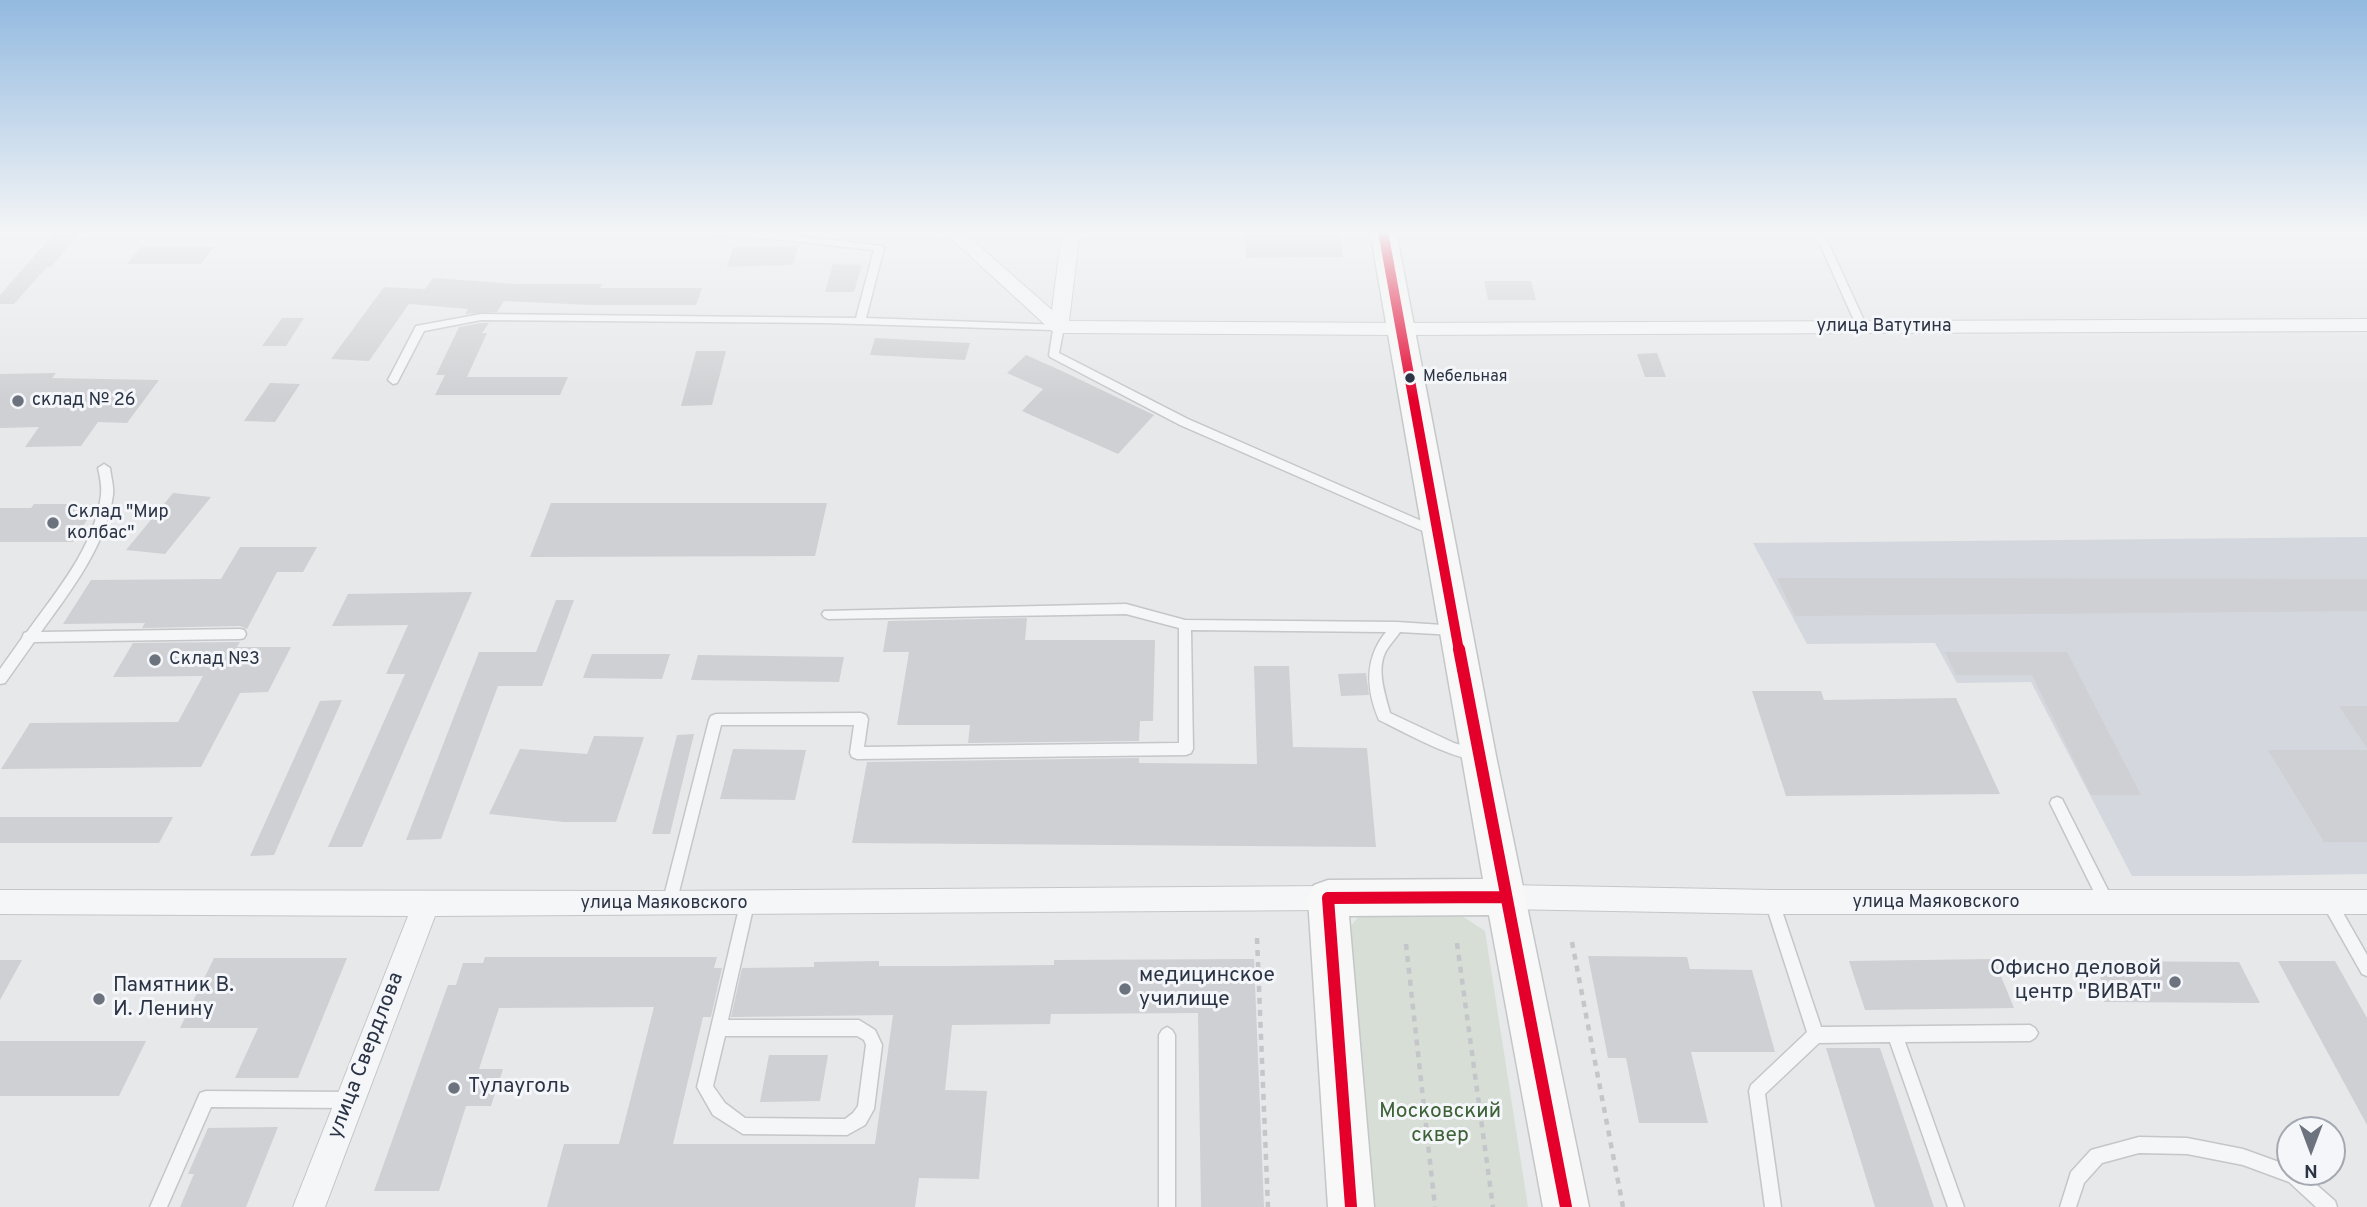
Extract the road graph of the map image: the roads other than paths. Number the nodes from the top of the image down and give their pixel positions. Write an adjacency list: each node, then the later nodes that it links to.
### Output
1 (868, 287): 6 (lane)
2 (1015, 287): 8 (street)
3 (1063, 287): 8 (street)
4 (1393, 287): 10 (main road)
5 (1844, 287): 9 (lane)
6 (860, 321): 8 (lane); 11 (lane)
7 (2367, 325): 9 (street, улица Ватутина)
8 (1059, 327): 10 (street, улица Ватутина); 13 (lane)
9 (1862, 327): 10 (street, улица Ватутина)
10 (1401, 329): 13 (main road)
11 (393, 380)
12 (104, 468): 19 (lane)
13 (1436, 532): 17 (main road)
14 (828, 614): 15 (lane)
15 (1185, 625): 16 (lane); 29 (lane)
16 (1396, 626): 17 (lane); 21 (lane)
17 (1455, 630): 21 (main road)
18 (240, 634): 19 (lane)
19 (29, 637): 20 (lane)
20 (0, 679)
21 (1478, 755): 23 (main road)
22 (2057, 803): 31 (lane)
23 (1505, 897): 24 (main road); 26 (street, улица Маяковского); 44 (main road)
24 (1328, 898): 30 (street, улица Маяковского); 43 (main road)
25 (0, 902): 32 (street, улица Маяковского)
26 (1772, 902): 31 (street, улица Маяковского); 37 (lane)
27 (2329, 902): 28 (street, улица Маяковского); 31 (street, улица Маяковского); 33 (lane)
28 (2367, 902)
29 (669, 904): 30 (street, улица Маяковского); 32 (street, улица Маяковского)
30 (747, 904): 34 (lane)
31 (2108, 904)
32 (426, 905): 39 (street, улица Свердлова)
33 (2367, 969)
34 (718, 1028): 34 (lane)
35 (2030, 1033): 38 (lane)
36 (1167, 1035): 42 (lane)
37 (1816, 1035): 38 (lane); 45 (lane)
38 (1895, 1035): 46 (lane)
39 (350, 1100): 40 (lane); 41 (street, улица Свердлова)
40 (158, 1207)
41 (309, 1207)
42 (1167, 1207)
43 (1350, 1207)
44 (1566, 1207)
45 (1773, 1207)
46 (1956, 1207)
47 (2068, 1207): 48 (lane)
48 (2329, 1207)

